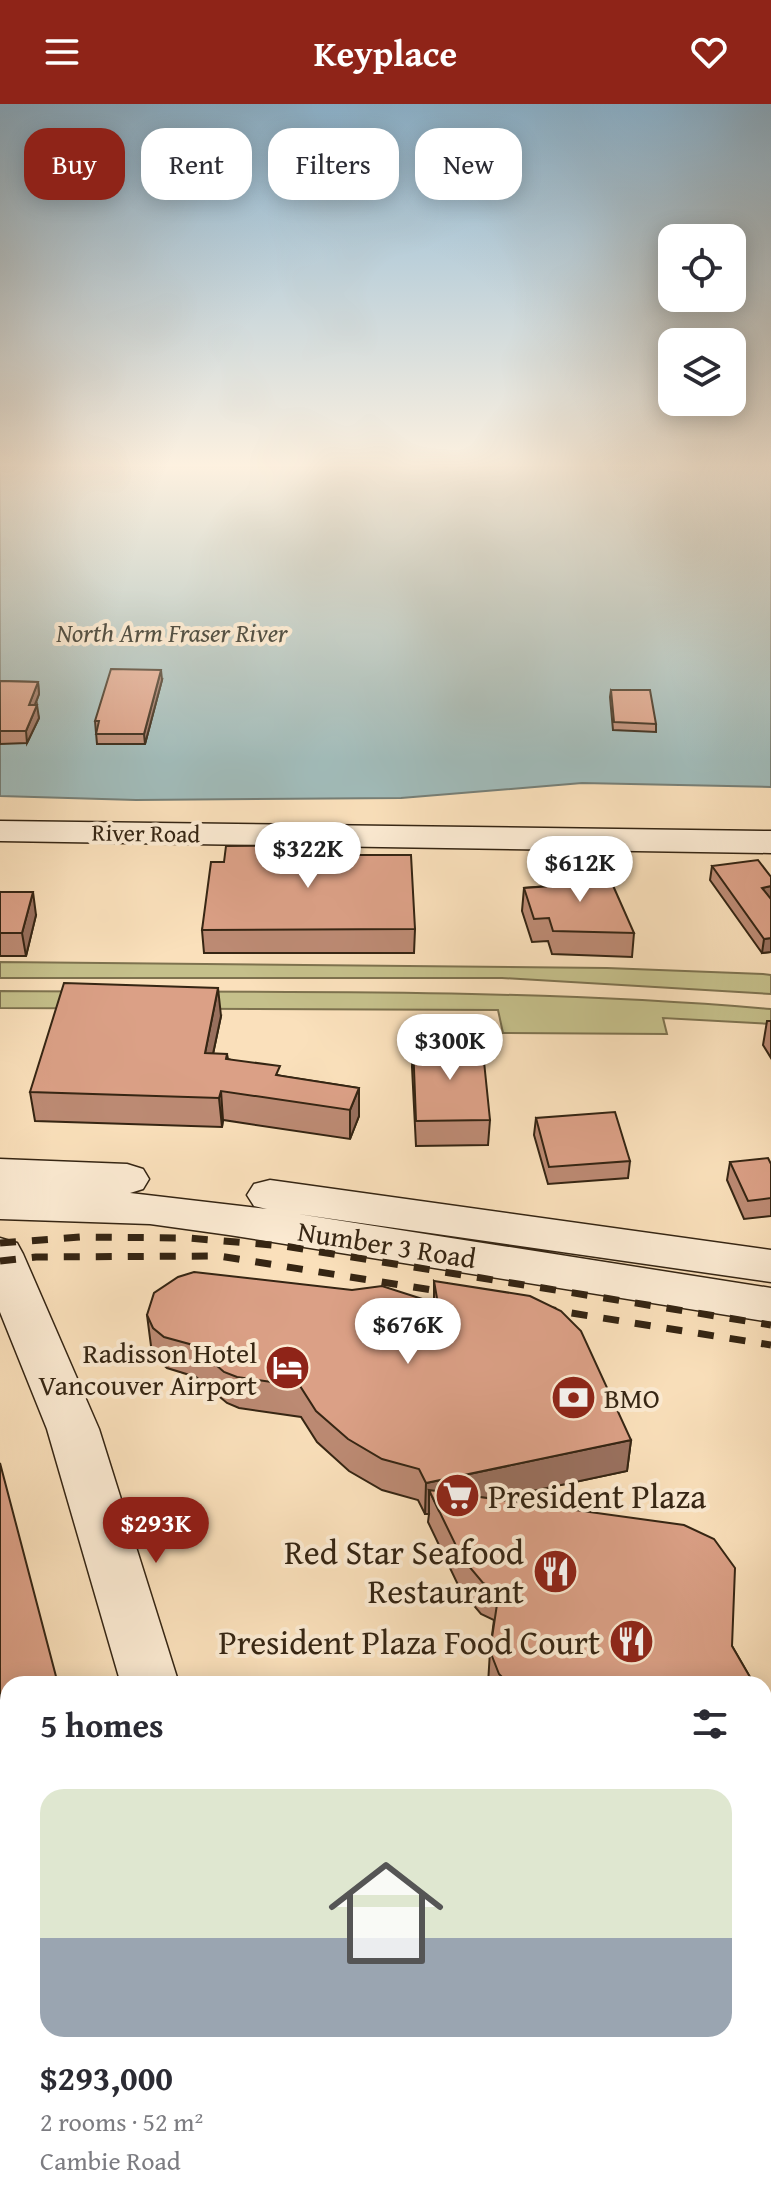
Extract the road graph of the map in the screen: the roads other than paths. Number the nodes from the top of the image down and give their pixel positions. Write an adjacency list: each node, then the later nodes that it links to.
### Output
1 (0, 831): 2 (main road, River Road)
2 (771, 842)
3 (0, 1174): 6 (main road, Number 3 Road)
4 (0, 1204): 7 (main road, Number 3 Road)
5 (0, 1254): 8 (main road)
6 (771, 1266)
7 (771, 1305)
8 (148, 1676)

